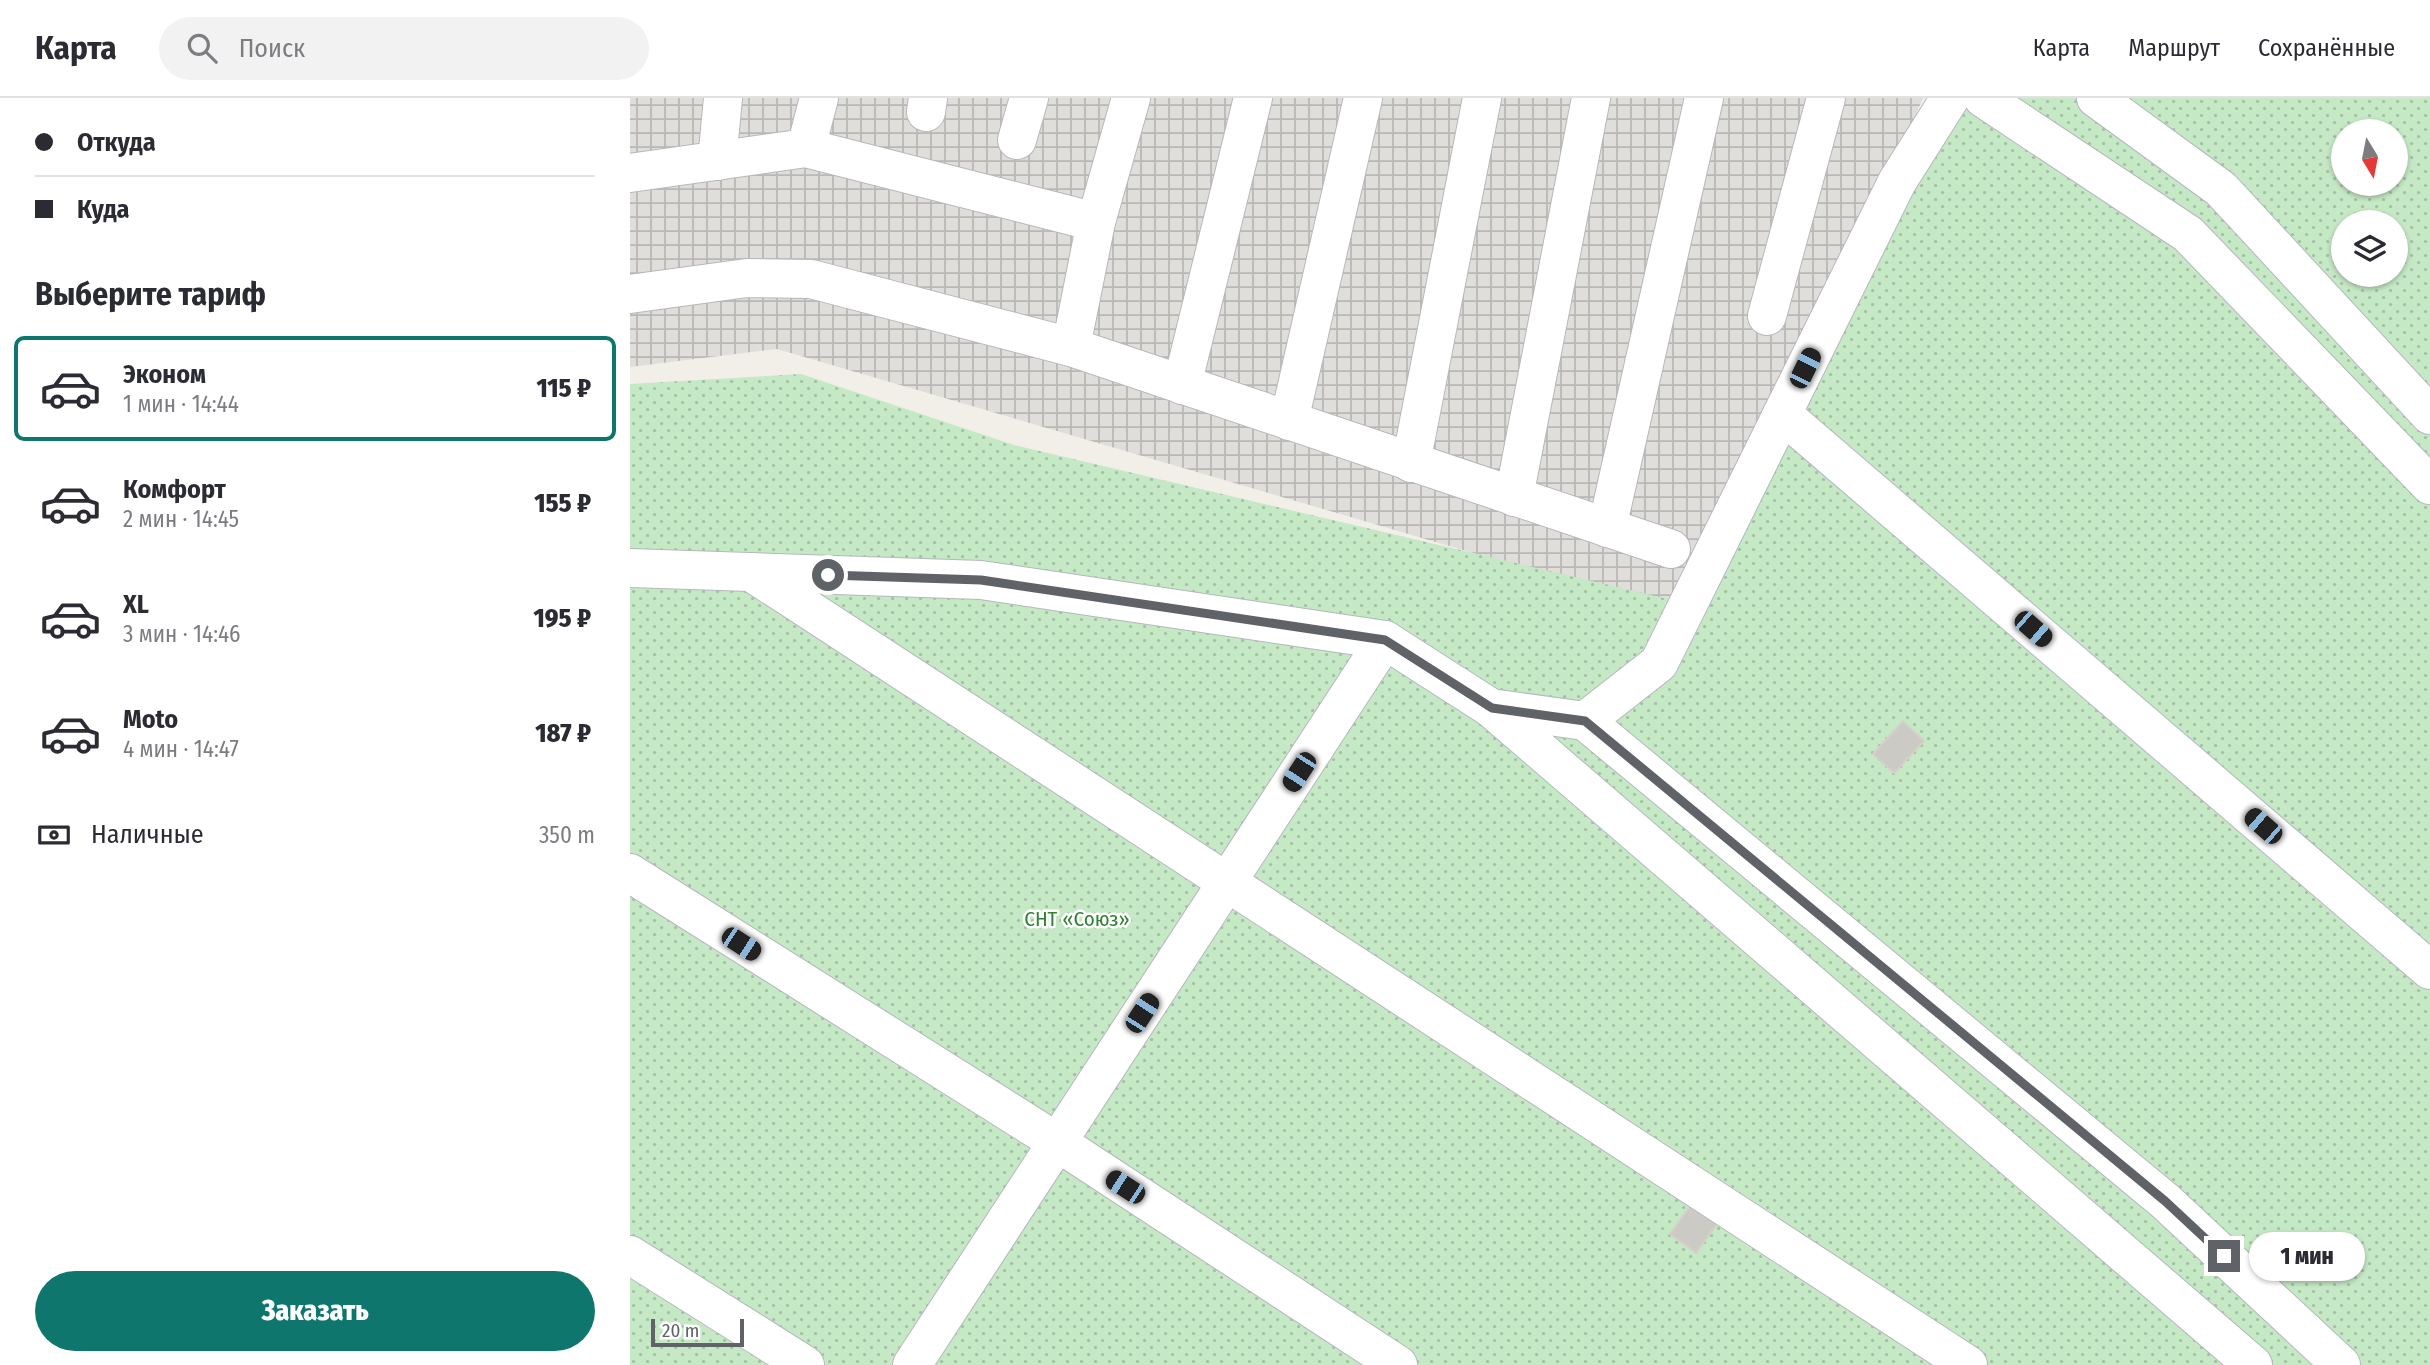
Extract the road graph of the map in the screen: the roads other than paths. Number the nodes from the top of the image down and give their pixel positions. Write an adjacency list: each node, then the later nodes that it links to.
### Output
1 (723, 98): 16 (lane)
2 (819, 98): 15 (lane)
3 (1029, 98): 14 (lane)
4 (1131, 98): 18 (lane)
5 (1253, 98): 22 (lane)
6 (1363, 98): 25 (lane)
7 (1482, 98): 26 (lane)
8 (1591, 98): 28 (lane)
9 (1704, 98): 29 (lane)
10 (1826, 98): 20 (lane)
11 (1950, 98): 23 (lane)
12 (1983, 98): 27 (lane)
13 (2096, 98): 24 (lane)
14 (1017, 139)
15 (806, 148): 16 (lane); 18 (lane)
16 (717, 161): 17 (lane)
17 (630, 173)
18 (1096, 222): 21 (lane)
19 (630, 295): 21 (lane)
20 (1767, 316)
21 (1071, 347): 22 (lane)
22 (1182, 385): 25 (lane)
23 (1782, 414): 35 (lane); 38 (lane)
24 (2430, 415)
25 (1289, 421): 26 (lane)
26 (1411, 463): 28 (lane)
27 (2430, 485)
28 (1514, 497): 29 (lane)
29 (1607, 528): 30 (lane)
30 (1671, 550)
31 (630, 568): 32 (lane)
32 (751, 572): 33 (lane); 37 (lane)
33 (1385, 640): 34 (lane); 37 (lane)
34 (1492, 708): 35 (lane); 45 (lane)
35 (1585, 721): 46 (lane)
36 (630, 873): 39 (lane)
37 (1227, 883): 39 (lane); 44 (lane)
38 (2430, 970)
39 (1057, 1142): 42 (lane); 43 (lane)
40 (630, 1255): 41 (lane)
41 (805, 1365)
42 (912, 1365)
43 (1398, 1365)
44 (1968, 1365)
45 (2253, 1365)
46 (2341, 1365)

